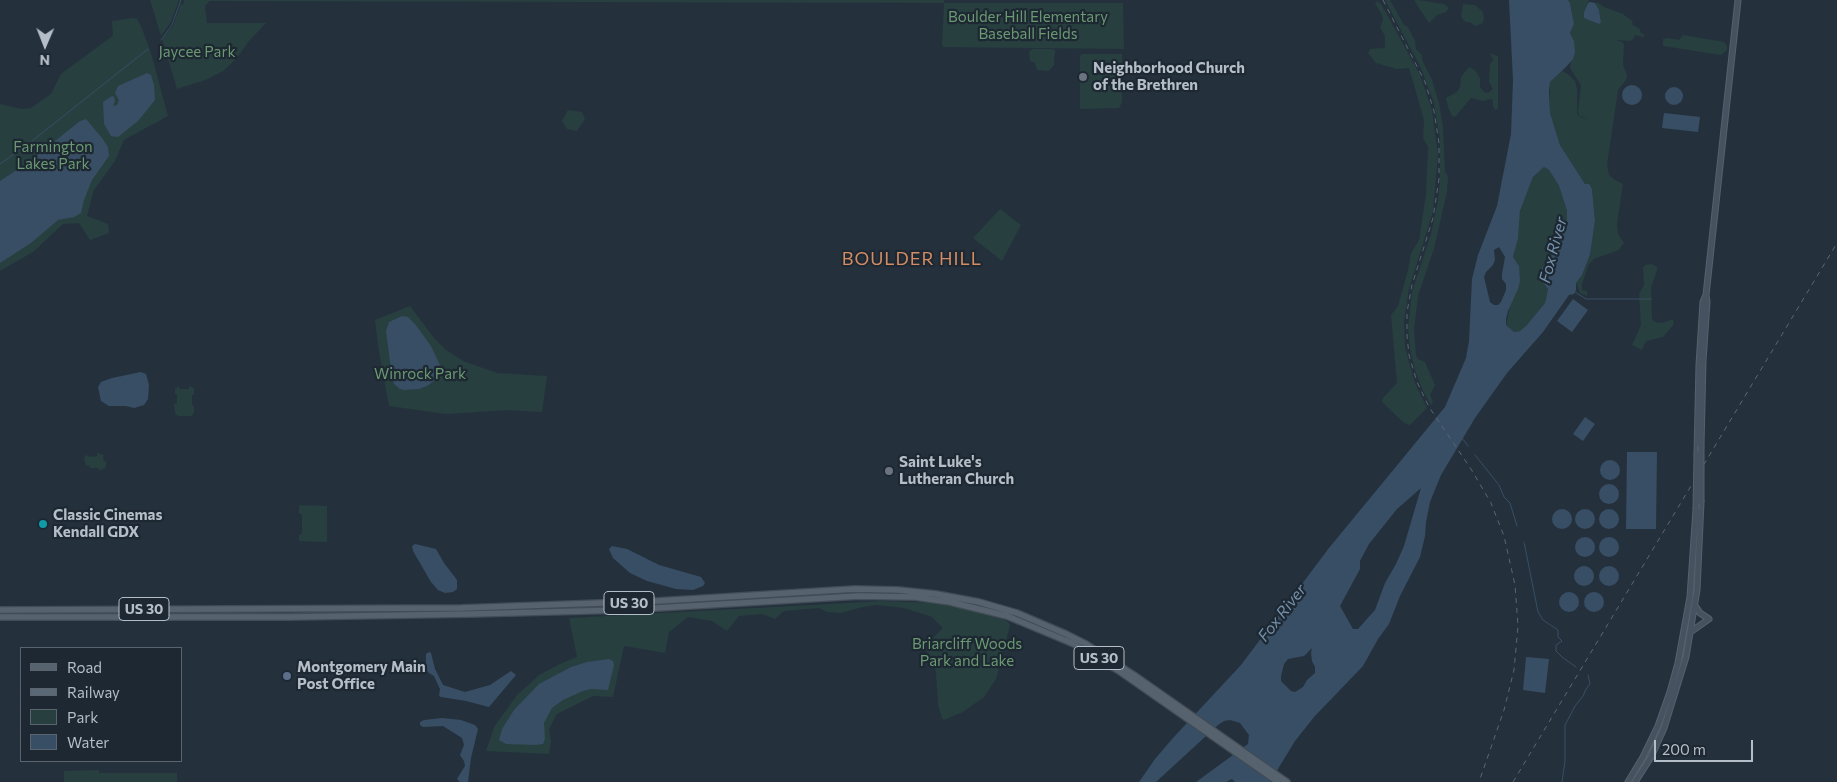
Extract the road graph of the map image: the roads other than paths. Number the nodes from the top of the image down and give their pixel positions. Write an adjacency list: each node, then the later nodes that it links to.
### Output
1 (1738, 0): 2 (main road)
2 (1706, 295): 3 (main road, bridge); 10 (main road, bridge)
3 (1695, 607): 6 (main road); 6 (main road)
4 (0, 610): 7 (main road, US 30)
5 (0, 617): 7 (main road, US 30)
6 (1691, 631): 11 (main road)
7 (1176, 707): 8 (main road, US 30); 9 (main road, US 30)
8 (1278, 782)
9 (1287, 782)
10 (1628, 782)
11 (1635, 782)

